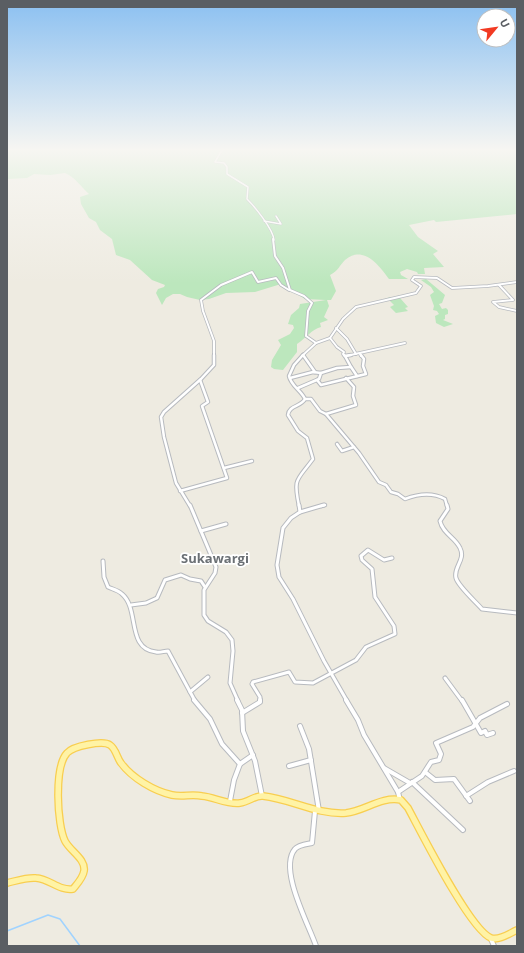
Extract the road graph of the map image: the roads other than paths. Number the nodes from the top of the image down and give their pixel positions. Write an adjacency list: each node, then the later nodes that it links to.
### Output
1 (247, 194): 3 (street)
2 (276, 216): 3 (street)
3 (264, 221): 6 (street)
4 (517, 282): 5 (street)
5 (498, 285): 7 (street); 8 (street)
6 (290, 290): 10 (street); 22 (street)
7 (517, 311)
8 (336, 328): 9 (street); 13 (street)
9 (330, 338): 10 (street); 15 (street)
10 (316, 343): 14 (street)
11 (404, 343): 12 (street)
12 (360, 353): 13 (street); 19 (street)
13 (356, 354): 15 (street)
14 (303, 355): 17 (street); 20 (street)
15 (345, 356): 16 (street)
16 (351, 367): 18 (street); 19 (street)
17 (315, 372): 18 (street); 20 (street)
18 (321, 373): 23 (street)
19 (357, 376): 21 (street)
20 (290, 378): 24 (street)
21 (346, 378): 23 (street); 26 (street)
22 (200, 380): 30 (street); 31 (street)
23 (317, 380): 24 (street)
24 (298, 388): 25 (street)
25 (305, 399): 26 (street); 33 (street)
26 (326, 414): 28 (street)
27 (338, 444): 28 (street)
28 (354, 447): 40 (street)
29 (252, 461): 30 (street)
30 (224, 468): 31 (street)
31 (180, 491): 35 (street)
32 (325, 505): 33 (street)
33 (300, 512): 41 (street)
34 (226, 524): 35 (street)
35 (201, 531): 38 (street)
36 (392, 558): 41 (street)
37 (103, 561): 39 (street)
38 (205, 588): 39 (street); 46 (street)
39 (131, 605): 44 (street)
40 (517, 613)
41 (331, 673): 46 (street); 54 (street)
42 (208, 677): 44 (street)
43 (445, 678): 48 (street)
44 (190, 692): 52 (street)
45 (507, 704): 48 (street)
46 (242, 713): 50 (street)
47 (300, 726): 51 (street)
48 (476, 726): 49 (street); 56 (street)
49 (493, 733)
50 (253, 755): 52 (street); 59 (street)
51 (311, 760): 53 (street); 64 (street)
52 (240, 764): 62 (street)
53 (289, 766)
54 (383, 768): 57 (street); 58 (street)
55 (514, 771): 60 (street)
56 (425, 772): 57 (street); 60 (street)
57 (411, 783): 58 (street); 65 (street)
58 (398, 792): 61 (street)
59 (262, 796): 62 (main road); 64 (main road)
60 (466, 796): 63 (street)
61 (401, 800): 64 (main road); 68 (main road)
62 (230, 801): 66 (main road)
63 (470, 801)
64 (317, 811): 69 (street)
65 (463, 830)
66 (7, 883)
67 (517, 930): 68 (main road)
68 (490, 938): 70 (street)
69 (316, 946)
70 (494, 946)

